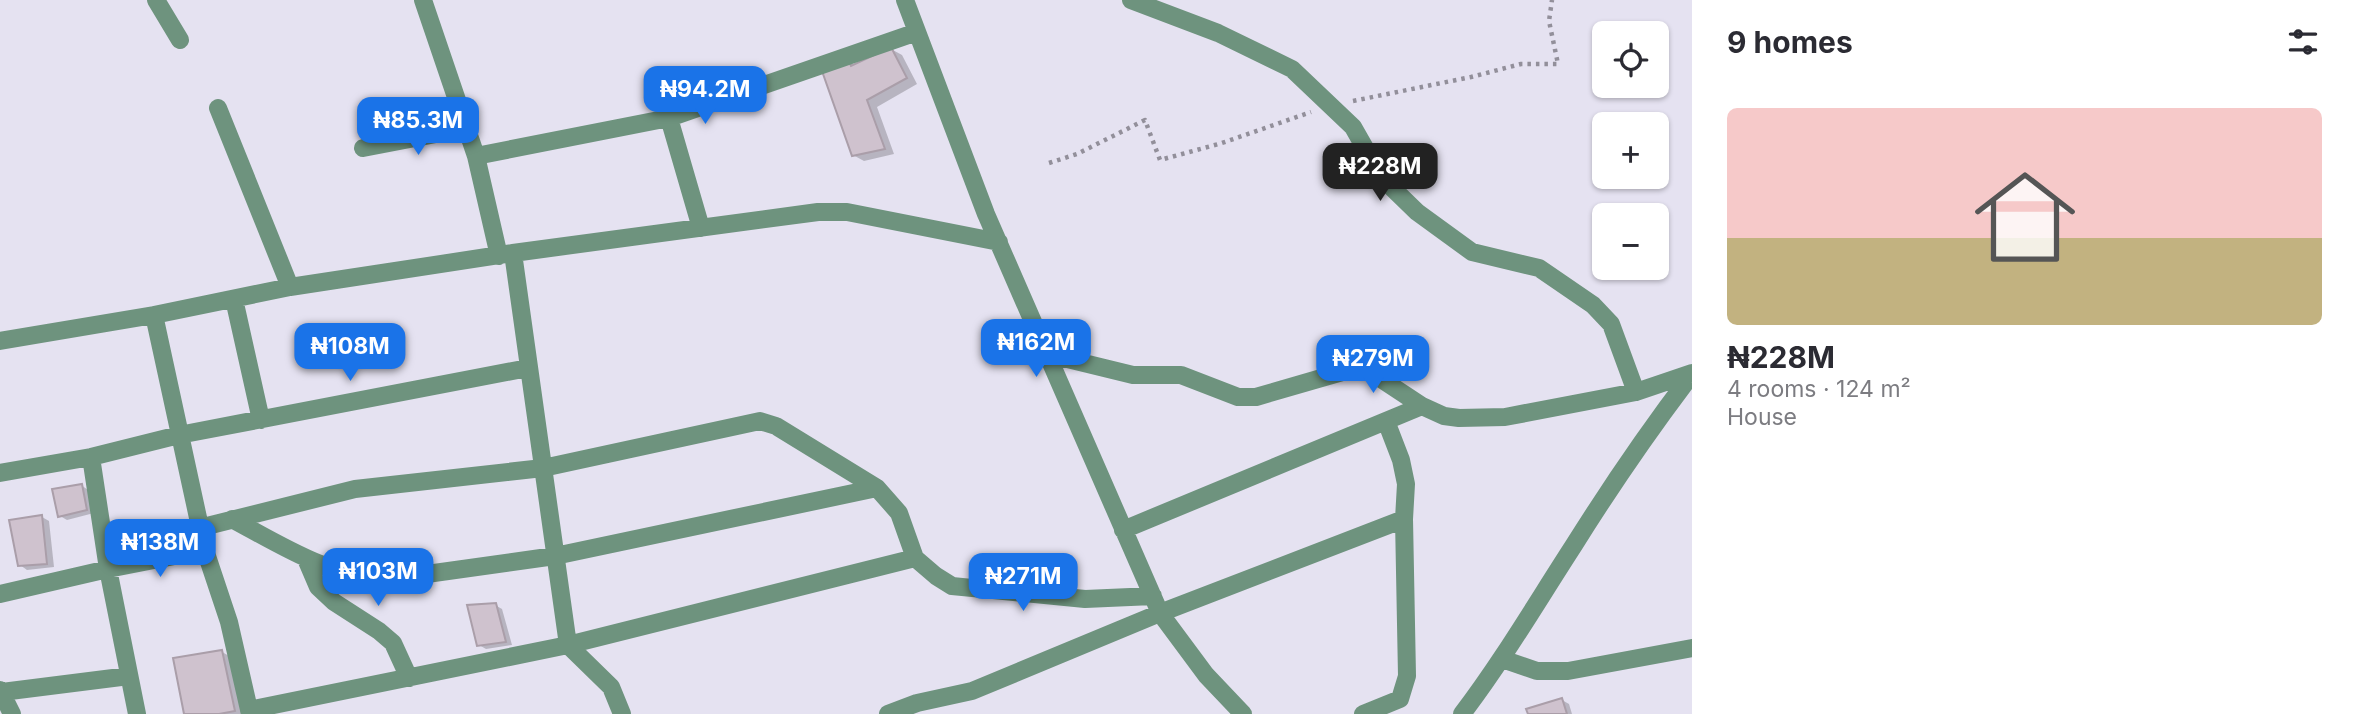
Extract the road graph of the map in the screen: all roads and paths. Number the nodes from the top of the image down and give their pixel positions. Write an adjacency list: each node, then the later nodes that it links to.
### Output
1 (156, 0): 6 (street)
2 (424, 0): 9 (street)
3 (905, 0): 5 (street)
4 (1131, 0): 22 (street)
5 (916, 32): 8 (street); 13 (street)
6 (180, 40)
7 (218, 108): 15 (street)
8 (669, 118): 11 (street); 12 (street)
9 (467, 128): 10 (street); 11 (street)
10 (363, 148)
11 (476, 156): 14 (street)
12 (701, 228): 13 (street); 14 (street)
13 (999, 242): 19 (street)
14 (506, 254): 15 (street); 20 (street)
15 (290, 287): 16 (street)
16 (234, 299): 17 (street); 24 (street)
17 (153, 315): 18 (street); 26 (street)
18 (0, 341)
19 (1047, 354): 23 (street); 34 (street)
20 (528, 368): 24 (street); 28 (street)
21 (1692, 373): 22 (street); 44 (street)
22 (1636, 392): 23 (street)
23 (1422, 406): 25 (street)
24 (261, 420): 26 (street)
25 (1386, 421): 32 (street); 34 (street)
26 (179, 435): 27 (street); 33 (street)
27 (92, 457): 29 (street); 39 (street)
28 (543, 468): 30 (street); 31 (street); 36 (street)
29 (0, 473)
30 (877, 488): 36 (street); 37 (street)
31 (232, 519): 33 (street); 38 (street)
32 (1404, 519): 41 (street); 55 (street)
33 (199, 527): 35 (street)
34 (1123, 530): 41 (street)
35 (205, 550): 39 (street); 49 (street)
36 (555, 556): 38 (street); 42 (street)
37 (915, 558): 41 (street); 42 (street)
38 (306, 559): 46 (street)
39 (108, 569): 40 (street); 45 (street)
40 (0, 594)
41 (1156, 605): 48 (street); 54 (street)
42 (568, 645): 46 (street); 52 (street)
43 (1692, 648): 44 (street)
44 (1502, 659): 56 (street)
45 (129, 676): 47 (street); 51 (street)
46 (409, 678): 49 (street)
47 (1, 691): 50 (street)
48 (919, 709): 53 (street)
49 (250, 712)
50 (12, 714)
51 (137, 714)
52 (622, 714)
53 (888, 714)
54 (1243, 714)
55 (1363, 714)
56 (1462, 714)

